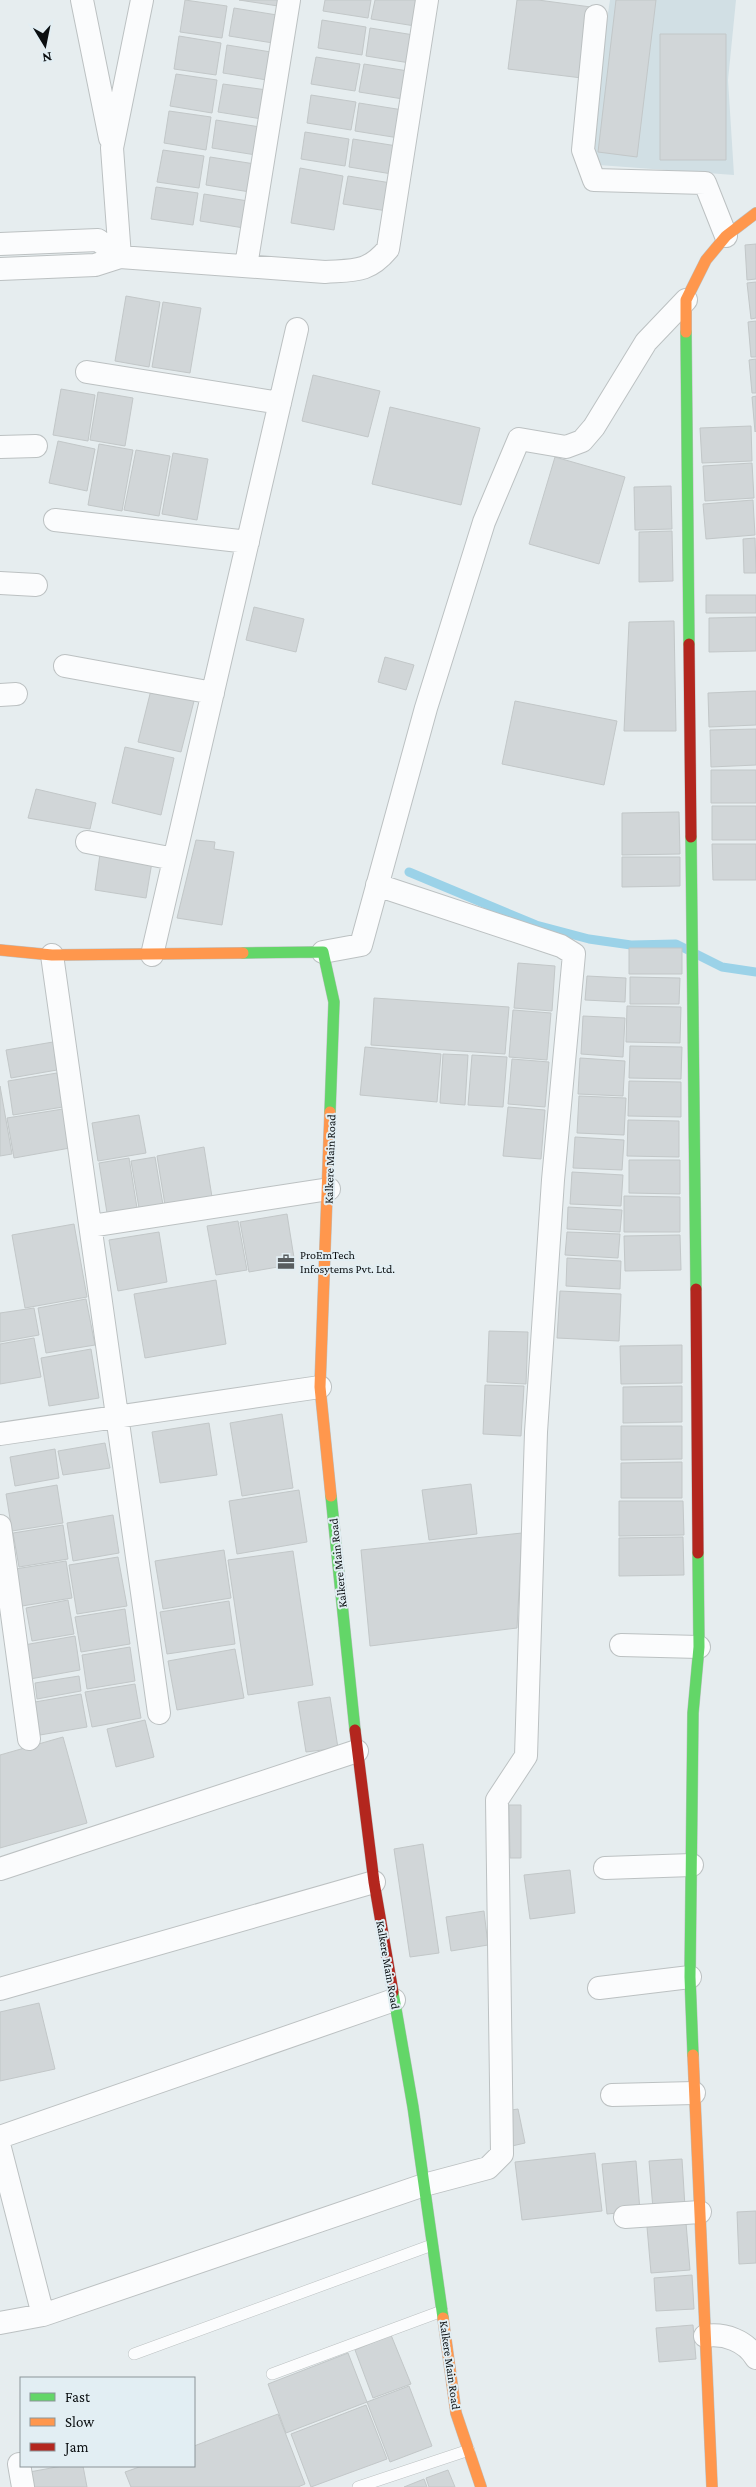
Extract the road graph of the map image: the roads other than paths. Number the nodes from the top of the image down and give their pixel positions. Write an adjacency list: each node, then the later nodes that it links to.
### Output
1 (82, 0): 6 (street)
2 (142, 0): 6 (street)
3 (289, 0): 11 (street)
4 (427, 0): 11 (street)
5 (596, 16): 8 (street)
6 (112, 148): 10 (street)
7 (756, 213): 8 (street)
8 (726, 236): 13 (street)
9 (0, 244): 10 (street)
10 (120, 257): 11 (street); 12 (street)
11 (246, 266)
12 (0, 269)
13 (686, 300): 27 (street); 39 (street)
14 (297, 330): 16 (street)
15 (87, 372): 16 (street)
16 (280, 403): 20 (street)
17 (36, 446): 18 (street)
18 (0, 447)
19 (55, 520): 20 (street)
20 (248, 542): 24 (street)
21 (0, 582): 22 (street)
22 (36, 584)
23 (65, 666): 24 (street)
24 (213, 693): 26 (street)
25 (87, 842): 26 (street)
26 (174, 859): 31 (street)
27 (377, 885): 29 (street); 55 (street)
28 (0, 950): 30 (street)
29 (323, 952): 31 (street); 32 (street, Kalkere Main Road)
30 (52, 955): 31 (street); 33 (street)
31 (152, 955)
32 (329, 1189): 33 (street); 34 (street, Kalkere Main Road)
33 (91, 1226): 35 (street)
34 (320, 1387): 35 (street); 42 (street, Kalkere Main Road)
35 (118, 1416): 36 (street); 40 (street)
36 (0, 1434)
37 (0, 1526): 41 (street)
38 (621, 1645): 39 (street)
39 (699, 1647): 43 (street)
40 (159, 1713)
41 (29, 1739)
42 (357, 1751): 45 (street); 46 (street, Kalkere Main Road)
43 (692, 1865): 44 (street); 47 (street)
44 (605, 1868)
45 (0, 1869)
46 (374, 1882): 48 (street); 50 (street, Kalkere Main Road)
47 (690, 1978): 49 (street); 51 (street)
48 (0, 1988)
49 (599, 1988)
50 (394, 2000): 53 (street); 55 (street, Kalkere Main Road)
51 (694, 2093): 52 (street); 56 (street)
52 (612, 2094)
53 (0, 2137)
54 (0, 2148): 60 (street)
55 (424, 2185): 58 (street, Kalkere Main Road); 60 (street)
56 (700, 2212): 57 (street); 62 (street)
57 (625, 2217)
58 (432, 2244): 59 (street, Kalkere Main Road); 63 (lane)
59 (442, 2311): 65 (lane); 66 (street, Kalkere Main Road)
60 (43, 2315): 61 (street)
61 (0, 2322)
62 (705, 2336): 64 (street); 71 (street)
63 (134, 2354)
64 (756, 2358)
65 (272, 2374)
66 (469, 2450): 69 (lane); 70 (street, Kalkere Main Road)
67 (19, 2464): 68 (street)
68 (24, 2487)
69 (358, 2487)
70 (482, 2487)
71 (712, 2487)

